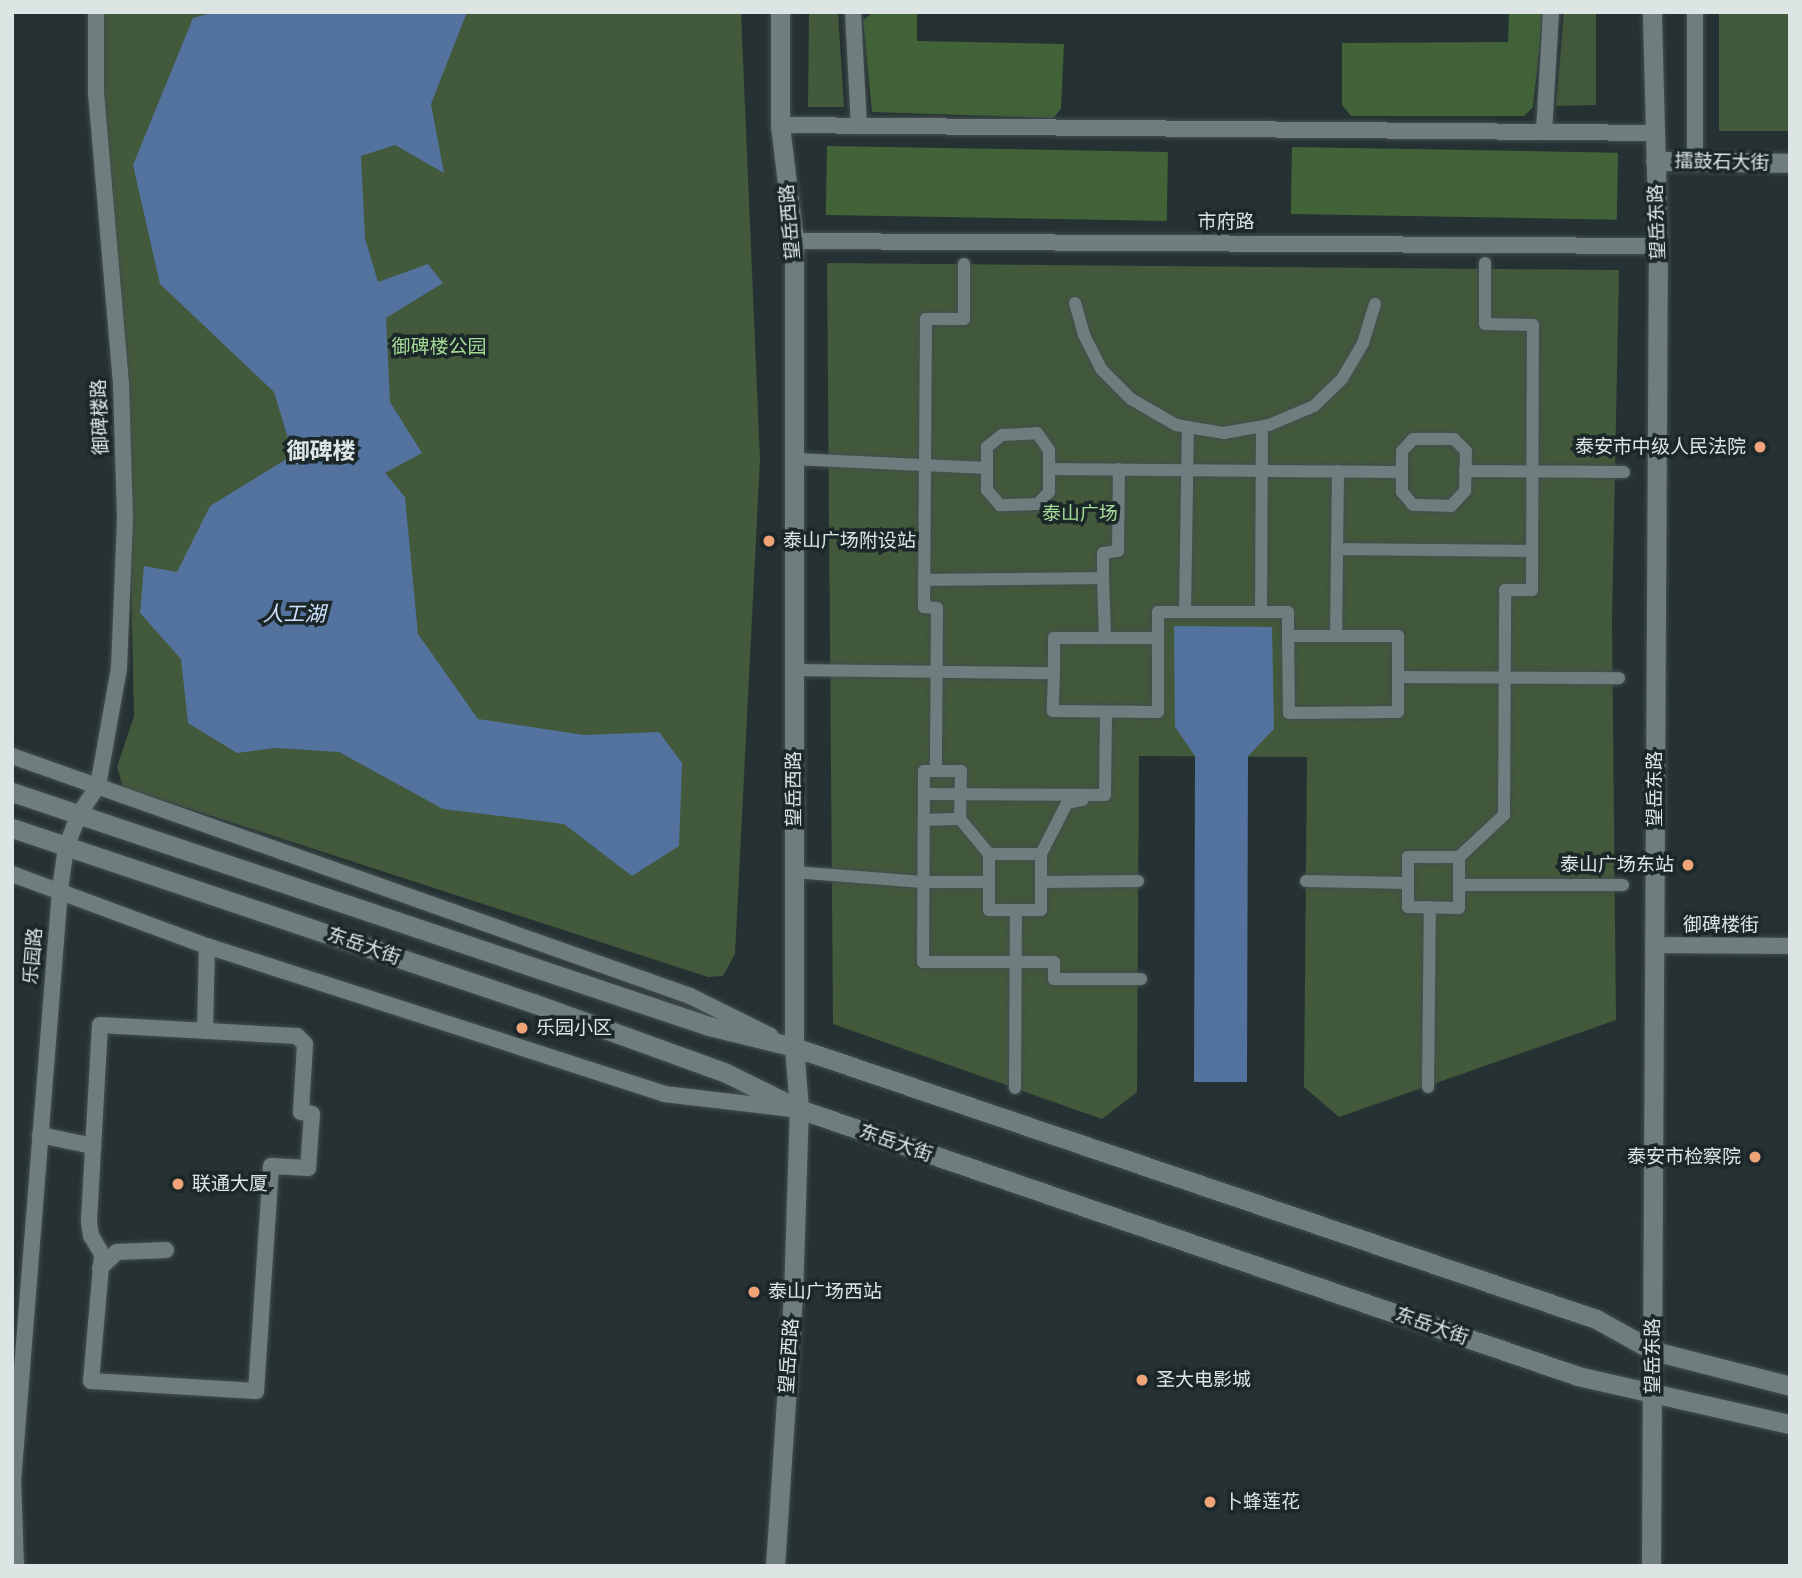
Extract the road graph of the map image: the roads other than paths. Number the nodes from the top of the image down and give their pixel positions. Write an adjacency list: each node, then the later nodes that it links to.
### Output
1 (96, 12): 53 (street, 御碑楼路)
2 (780, 12): 7 (main road, 望岳西路)
3 (853, 12): 8 (street)
4 (1551, 12): 9 (street)
5 (1652, 12): 10 (main road, 望岳东路)
6 (1695, 12): 12 (street)
7 (780, 125): 8 (street); 14 (main road, 望岳西路)
8 (859, 126): 9 (street)
9 (1544, 131): 10 (street)
10 (1655, 133): 11 (main road, 望岳东路)
11 (1655, 161): 12 (main road, 擂鼓石大街); 15 (main road, 望岳东路)
12 (1695, 161): 13 (main road, 擂鼓石大街)
13 (1790, 163)
14 (794, 241): 15 (street, 市府路); 22 (main road, 望岳西路)
15 (1658, 246): 79 (main road, 望岳东路)
16 (1485, 263): 31 (street)
17 (964, 264): 23 (street)
18 (1075, 303): 20 (street)
19 (1375, 304): 21 (street)
20 (1188, 427): 21 (street); 27 (street)
21 (1262, 427): 28 (street)
22 (794, 459): 23 (street); 44 (main road, 望岳西路)
23 (925, 465): 24 (street); 37 (street)
24 (987, 468): 25 (street); 25 (street)
25 (1049, 468): 26 (street)
26 (1119, 468): 27 (street); 36 (street)
27 (1187, 469): 28 (street); 38 (street)
28 (1262, 470): 29 (street); 39 (street)
29 (1338, 471): 32 (street); 34 (street)
30 (1465, 471): 31 (street); 32 (street); 32 (street)
31 (1532, 471): 33 (street); 35 (street)
32 (1402, 472)
33 (1625, 472)
34 (1337, 549): 35 (street); 41 (street)
35 (1532, 551): 48 (street)
36 (1102, 578): 37 (street); 42 (street)
37 (924, 580): 45 (street)
38 (1185, 611): 39 (street); 43 (street)
39 (1261, 611): 40 (street)
40 (1288, 636): 41 (street); 47 (street)
41 (1336, 636): 47 (street)
42 (1105, 638): 43 (street); 46 (street)
43 (1158, 638): 50 (street)
44 (794, 670): 45 (street); 66 (main road, 望岳西路)
45 (936, 672): 46 (street); 52 (street)
46 (1054, 673): 50 (street)
47 (1398, 677): 48 (street)
48 (1504, 677): 49 (street); 65 (street)
49 (1619, 677)
50 (1106, 712): 57 (street)
51 (12, 756): 53 (street)
52 (936, 771): 55 (street); 56 (street)
53 (99, 786): 58 (street, 御碑楼路); 85 (street)
54 (12, 792): 58 (main road, 东岳大街)
55 (924, 794): 56 (street); 60 (street)
56 (960, 794): 57 (street); 59 (street)
57 (1105, 795): 64 (street)
58 (79, 814): 62 (street, 乐园路); 85 (main road, 东岳大街)
59 (960, 819): 60 (street); 63 (street)
60 (923, 820): 72 (street)
61 (12, 828): 62 (main road, 东岳大街)
62 (66, 847): 76 (street, 乐园路); 88 (main road, 东岳大街)
63 (989, 854): 64 (street); 70 (street)
64 (1041, 854): 71 (street)
65 (1459, 857): 73 (street); 74 (street)
66 (794, 872): 72 (street); 85 (main road, 望岳西路)
67 (12, 874): 76 (street)
68 (1138, 881): 71 (street)
69 (1306, 881): 73 (street)
70 (989, 882): 72 (street); 78 (street)
71 (1041, 882): 78 (street)
72 (923, 883): 82 (street)
73 (1408, 883): 77 (street)
74 (1459, 885): 75 (street); 77 (street)
75 (1623, 885)
76 (60, 890): 80 (street); 89 (street, 乐园路)
77 (1430, 907): 86 (street)
78 (1016, 910): 82 (street)
79 (1653, 945): 81 (street, 御碑楼街); 93 (main road, 望岳东路)
80 (207, 946): 84 (street); 88 (street)
81 (1790, 946)
82 (1016, 962): 83 (street); 87 (street)
83 (1141, 979)
84 (205, 1031): 90 (street); 92 (street)
85 (793, 1047): 88 (main road, 望岳西路); 93 (main road, 东岳大街)
86 (1428, 1087)
87 (1015, 1088)
88 (799, 1110): 95 (main road, 东岳大街); 98 (main road, 望岳西路)
89 (40, 1135): 90 (street); 97 (street, 乐园路)
90 (93, 1146): 92 (street)
91 (166, 1250): 92 (street)
92 (100, 1268)
93 (1654, 1350): 94 (main road, 东岳大街); 95 (main road, 望岳东路)
94 (1790, 1386)
95 (1653, 1392): 96 (main road, 东岳大街); 99 (main road, 望岳东路)
96 (1790, 1424)
97 (16, 1566)
98 (775, 1566)
99 (1651, 1566)

